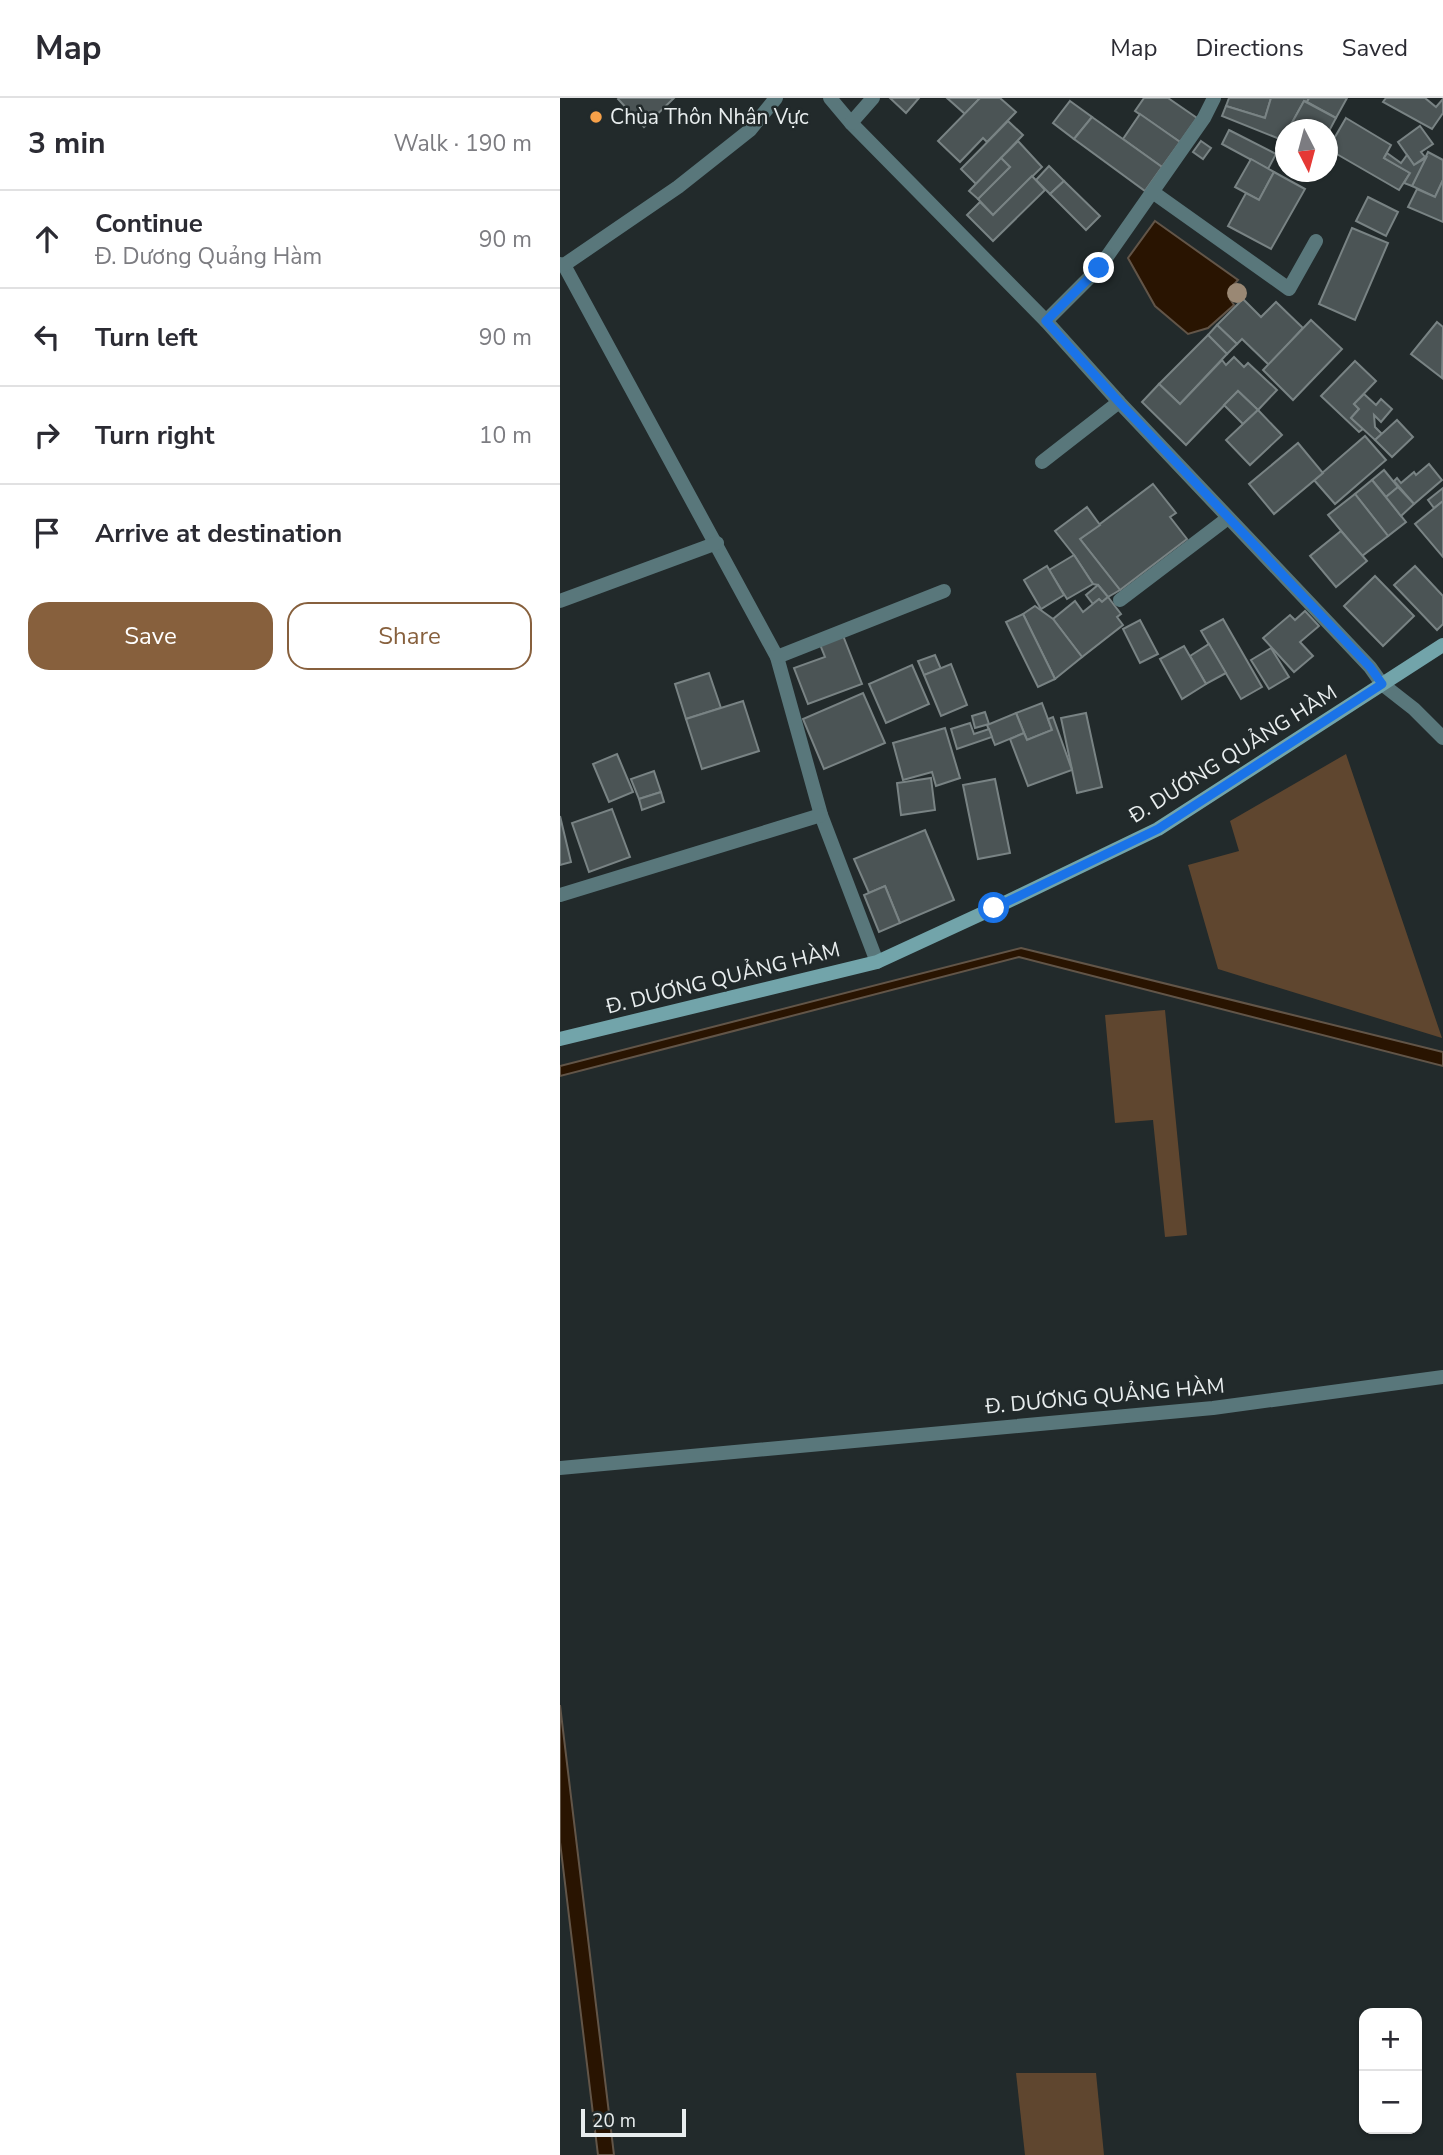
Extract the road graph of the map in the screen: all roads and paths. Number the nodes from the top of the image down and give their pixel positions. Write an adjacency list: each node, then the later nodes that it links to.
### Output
1 (776, 98): 8 (street)
2 (830, 98): 5 (street)
3 (873, 98): 5 (street)
4 (1214, 98): 6 (street)
5 (851, 123): 9 (street)
6 (1154, 193): 7 (street); 9 (street)
7 (1316, 241)
8 (562, 265): 13 (street)
9 (1046, 321): 10 (street)
10 (1119, 402): 11 (street); 12 (street)
11 (1042, 463)
12 (1228, 517): 15 (street); 19 (street)
13 (717, 543): 16 (street); 18 (street)
14 (944, 591): 18 (street)
15 (1120, 600)
16 (560, 601)
17 (1442, 646): 19 (main road, Đ. DƯƠNG QUẢNG HÀM)
18 (777, 657): 21 (street)
19 (1382, 684): 20 (street); 23 (main road, Đ. DƯƠNG QUẢNG HÀM)
20 (1443, 738)
21 (821, 815): 22 (street); 23 (street)
22 (560, 895)
23 (877, 962): 24 (main road, Đ. DƯƠNG QUẢNG HÀM)
24 (560, 1039)
25 (1443, 1377): 26 (street, Đ. DƯƠNG QUẢNG HÀM)
26 (560, 1468)

